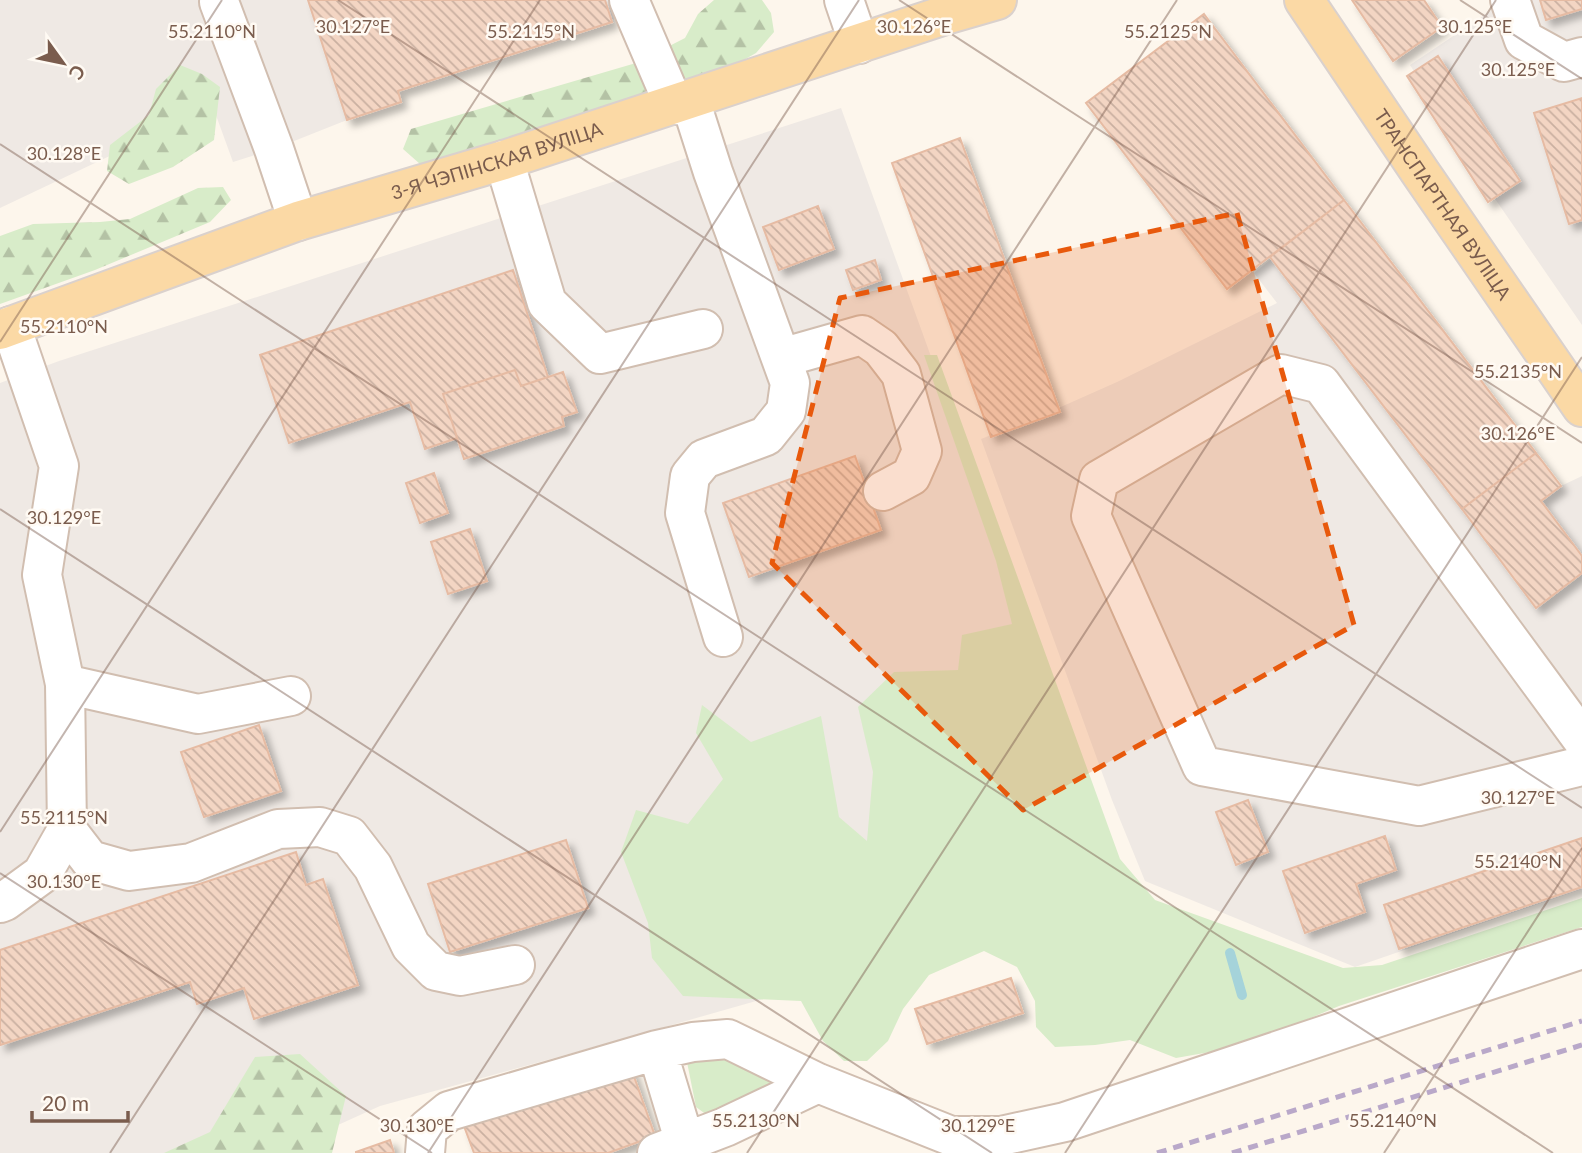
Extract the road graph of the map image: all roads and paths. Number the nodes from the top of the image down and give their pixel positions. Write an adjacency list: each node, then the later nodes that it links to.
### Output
1 (629, 0): 9 (lane)
2 (844, 0): 7 (lane)
3 (1304, 0): 15 (main road, ТРАНСПАРТНАЯ ВУЛІЦА)
4 (1510, 0): 8 (lane)
5 (987, 1): 7 (main road, 3-Я ЧЭПІНСКАЯ ВУЛІЦА)
6 (219, 2): 11 (lane)
7 (859, 44): 9 (main road, 3-Я ЧЭПІНСКАЯ ВУЛІЦА)
8 (1582, 57)
9 (682, 102): 10 (main road, 3-Я ЧЭПІНСКАЯ ВУЛІЦА); 14 (lane)
10 (504, 160): 11 (main road, 3-Я ЧЭПІНСКАЯ ВУЛІЦА); 13 (lane)
11 (298, 221): 12 (main road, 3-Я ЧЭПІНСКАЯ ВУЛІЦА)
12 (6, 328): 18 (lane)
13 (703, 329)
14 (781, 358): 16 (lane); 17 (lane)
15 (1582, 407)
16 (883, 491)
17 (723, 637)
18 (65, 684): 19 (lane); 22 (lane)
19 (291, 696)
20 (1582, 739): 21 (lane)
21 (1582, 766)
22 (67, 830): 23 (lane); 25 (lane)
23 (0, 903)
24 (1582, 949): 27 (lane)
25 (515, 965)
26 (657, 1050): 27 (lane); 28 (lane); 29 (lane)
27 (818, 1083): 28 (lane)
28 (671, 1148)
29 (425, 1153)

